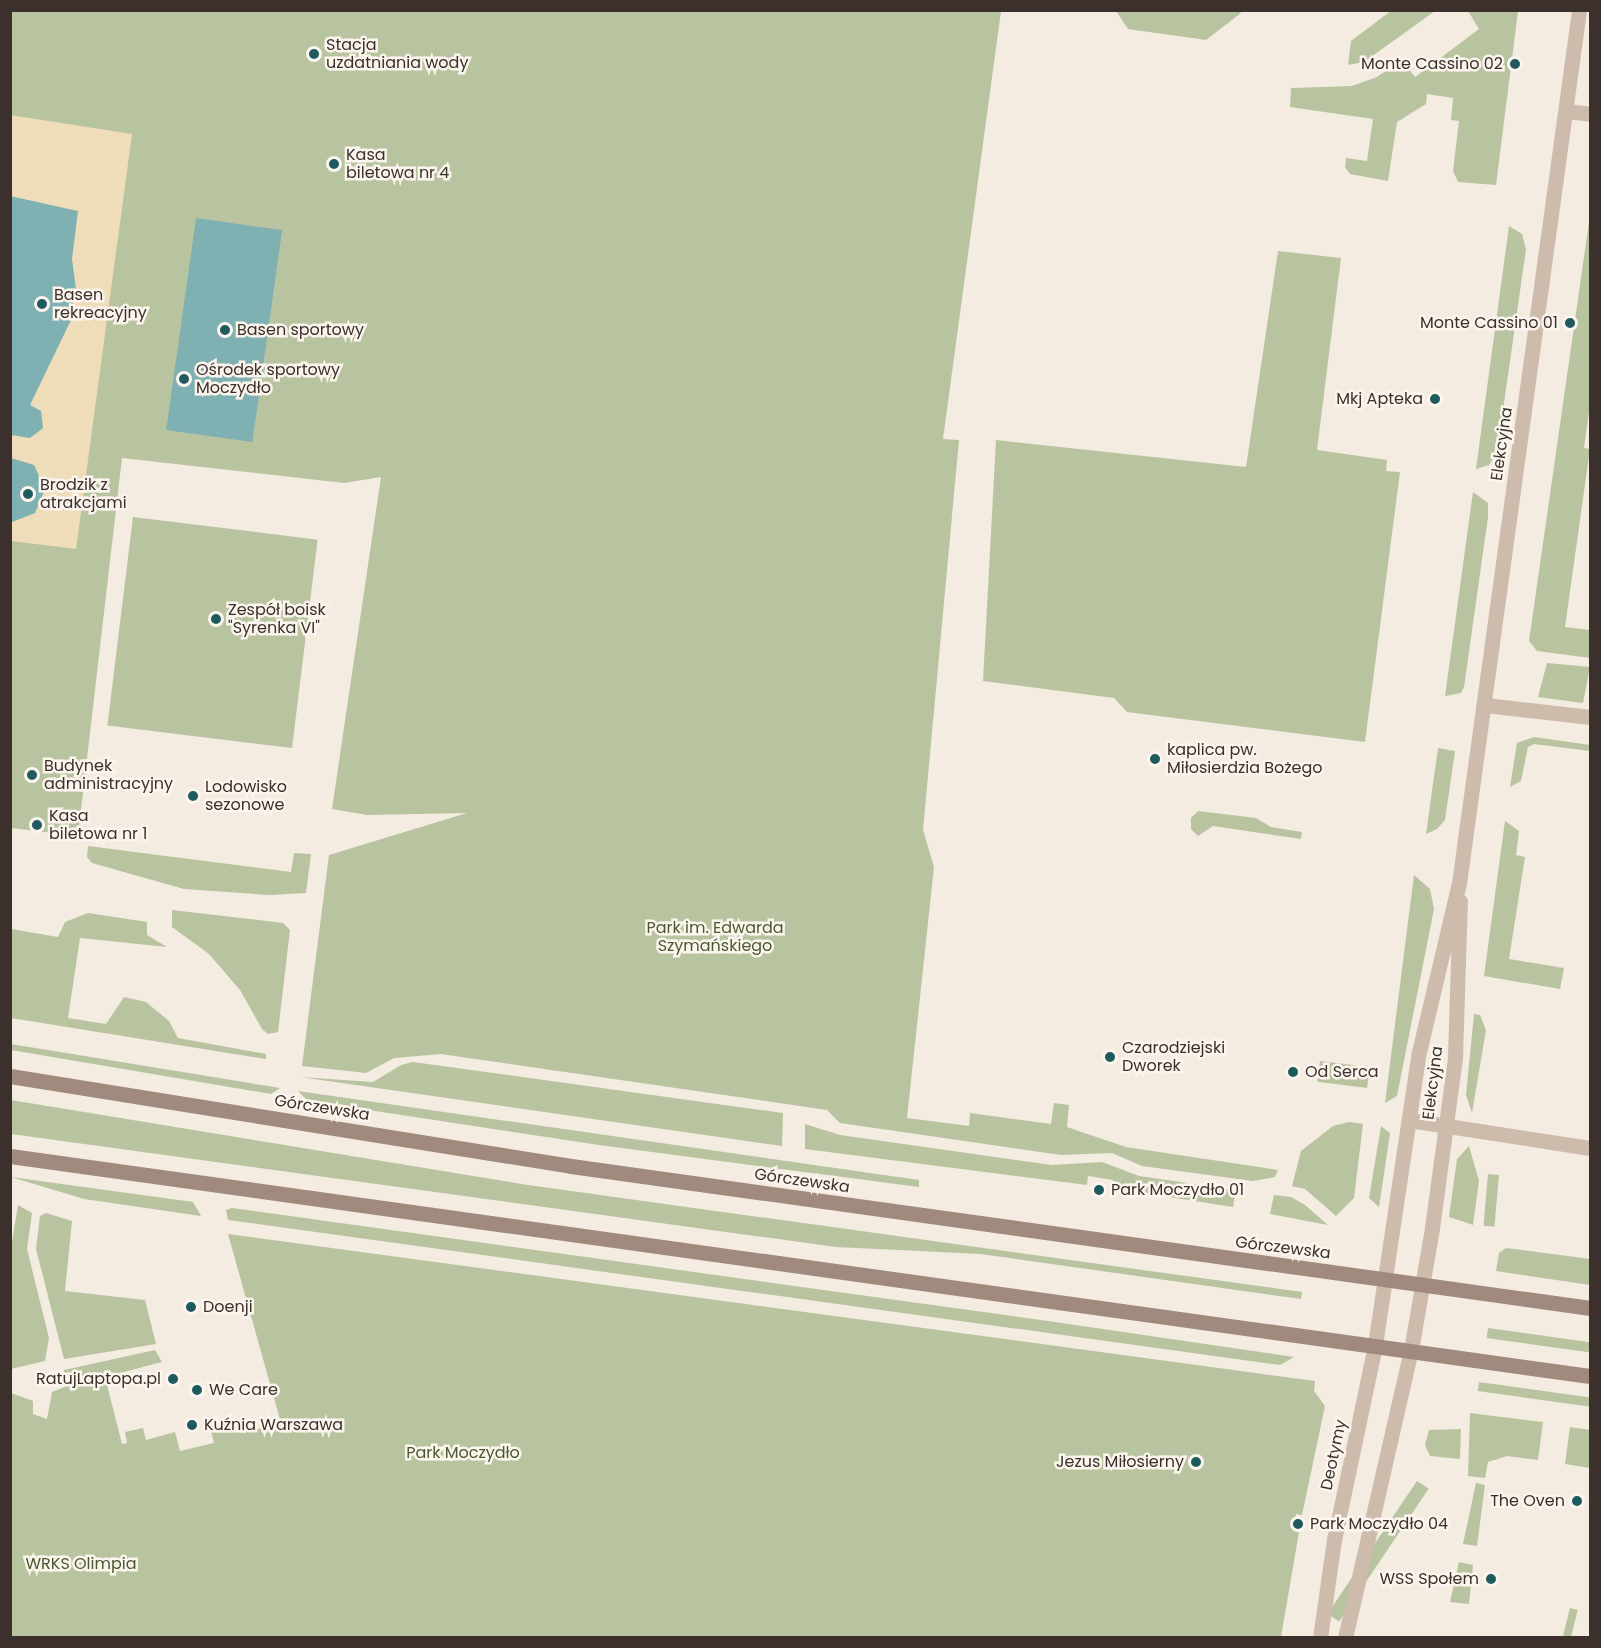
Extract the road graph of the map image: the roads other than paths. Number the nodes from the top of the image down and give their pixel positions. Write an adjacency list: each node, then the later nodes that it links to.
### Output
1 (1579, 10): 2 (street, Elekcyjna)
2 (1567, 111): 3 (street); 4 (street, Elekcyjna)
3 (1590, 114)
4 (1485, 705): 5 (street); 6 (street, Elekcyjna)
5 (1590, 717)
6 (1459, 883): 8 (street, Elekcyjna); 9 (street, Elekcyjna)
7 (10, 1076): 12 (main road, Górczewska)
8 (1408, 1120): 9 (street); 12 (street, Elekcyjna)
9 (1446, 1126): 10 (street); 13 (street, Elekcyjna)
10 (1590, 1148)
11 (10, 1156): 15 (main road)
12 (1385, 1280): 13 (main road, Górczewska); 15 (street, Deotymy)
13 (1423, 1285): 14 (main road, Górczewska); 16 (street)
14 (1590, 1308)
15 (1375, 1345): 16 (main road); 18 (street, Deotymy)
16 (1411, 1350): 17 (main road); 19 (street)
17 (1590, 1376)
18 (1320, 1638)
19 (1346, 1638)

